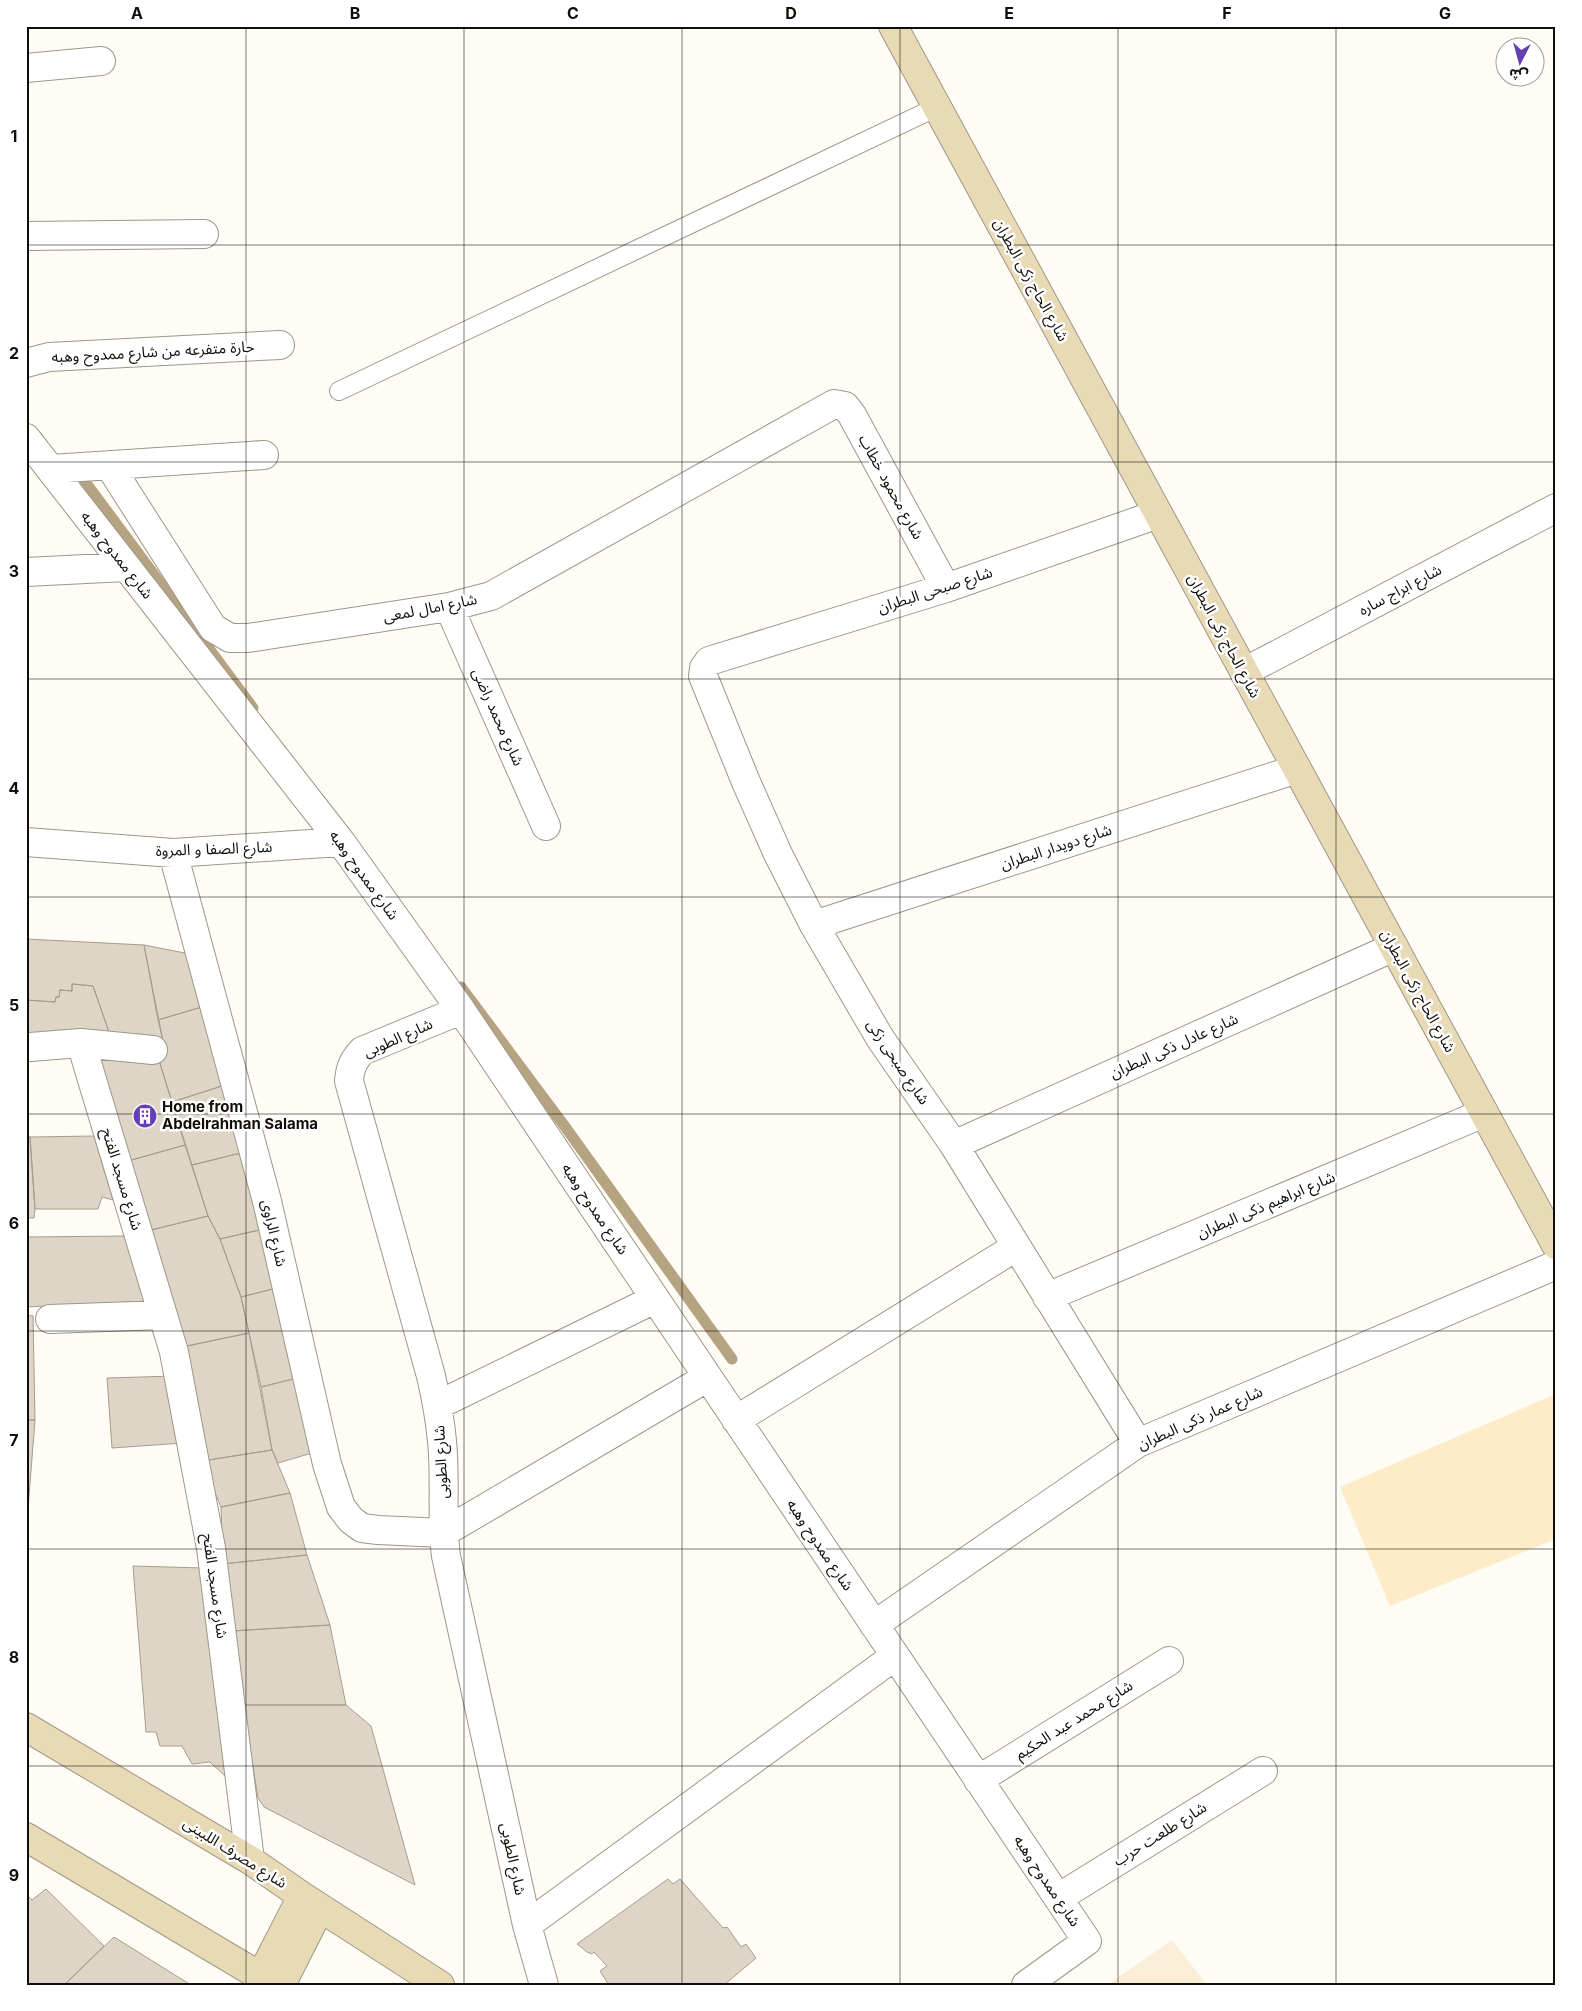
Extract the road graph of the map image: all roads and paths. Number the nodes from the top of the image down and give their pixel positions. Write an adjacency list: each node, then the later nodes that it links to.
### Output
1 (893, 26): 4 (street, شارع الحاج زكى البطران)
2 (101, 61): 3 (street)
3 (26, 68)
4 (937, 107): 9 (lane); 16 (street, شارع الحاج زكى البطران)
5 (204, 234): 6 (street)
6 (26, 236)
7 (280, 345): 8 (street, حارة متفرعه من شارع ممدوح وهبه)
8 (26, 363)
9 (339, 391)
10 (825, 408): 19 (street, شارع محمود خطاب); 20 (street, شارع امال لمعى)
11 (26, 438): 14 (street, شارع ممدوح وهبه)
12 (264, 455): 13 (street)
13 (109, 466): 14 (street); 20 (street, شارع امال لمعى)
14 (51, 470): 17 (street, شارع ممدوح وهبه)
15 (1556, 508): 22 (street, شارع ابراج ساره)
16 (1158, 514): 19 (street, شارع صبحى البطران); 22 (street, شارع الحاج زكى البطران)
17 (126, 567): 18 (street); 26 (street, شارع ممدوح وهبه)
18 (26, 572)
19 (946, 588): 21 (street, شارع صبحى البطران)
20 (449, 607): 24 (street, شارع محمد راضى)
21 (709, 661): 28 (street, شارع صبحى زكى)
22 (1244, 672): 23 (street, شارع الحاج زكى البطران)
23 (1297, 770): 28 (street, شارع دويدار البطران); 29 (street, شارع الحاج زكى البطران)
24 (546, 826)
25 (26, 842): 27 (street, شارع الصفا و المروة)
26 (341, 842): 27 (street, شارع الصفا و المروة); 30 (street, شارع ممدوح وهبه)
27 (173, 853): 47 (street, شارع الراوى)
28 (814, 925): 35 (street, شارع صبحى زكى)
29 (1394, 947): 34 (street, شارع الحاج زكى البطران); 35 (street, شارع عادل ذكى البطران)
30 (461, 1010): 40 (street, شارع ممدوح وهبه); 44 (street, شارع الطوبى)
31 (81, 1043): 32 (street); 33 (street); 41 (street, شارع مسجد الفتح)
32 (30, 1047)
33 (153, 1050)
34 (1484, 1113): 36 (street, شارع الحاج زكى البطران); 39 (street, شارع ابراهيم ذكى البطران)
35 (954, 1145): 37 (street, شارع صبحى زكى)
36 (1556, 1245)
37 (1016, 1247): 39 (street, شارع صبحى زكى); 45 (street)
38 (1556, 1265): 46 (street, شارع عمار ذكى البطران)
39 (1047, 1297): 46 (street, شارع صبحى زكى)
40 (655, 1298): 43 (street, شارع ممدوح وهبه); 44 (street)
41 (162, 1315): 42 (street); 55 (street, شارع مسجد الفتح)
42 (50, 1319)
43 (708, 1377): 45 (street, شارع ممدوح وهبه); 47 (street)
44 (438, 1405): 47 (street, شارع الطوبى)
45 (736, 1420): 48 (street, شارع ممدوح وهبه)
46 (1138, 1444): 48 (street, شارع عمار ذكى البطران)
47 (443, 1533): 58 (street, شارع الطوبى)
48 (874, 1625): 49 (street, شارع ممدوح وهبه)
49 (895, 1656): 53 (street, شارع ممدوح وهبه); 58 (street)
50 (1169, 1661): 53 (street, شارع محمد عبد الحكيم)
51 (26, 1727): 55 (street, شارع مصرف اللبينى)
52 (1263, 1771): 56 (street, شارع طلعت حرب)
53 (978, 1780): 56 (street, شارع ممدوح وهبه)
54 (26, 1837): 59 (street)
55 (250, 1860): 57 (street, شارع مصرف اللبينى)
56 (1058, 1898): 62 (street, شارع ممدوح وهبه)
57 (311, 1902): 59 (street); 60 (street, شارع مصرف اللبينى)
58 (527, 1925): 61 (street, شارع الطوبى)
59 (273, 1982)
60 (440, 1985)
61 (544, 1985)
62 (1026, 1985)

